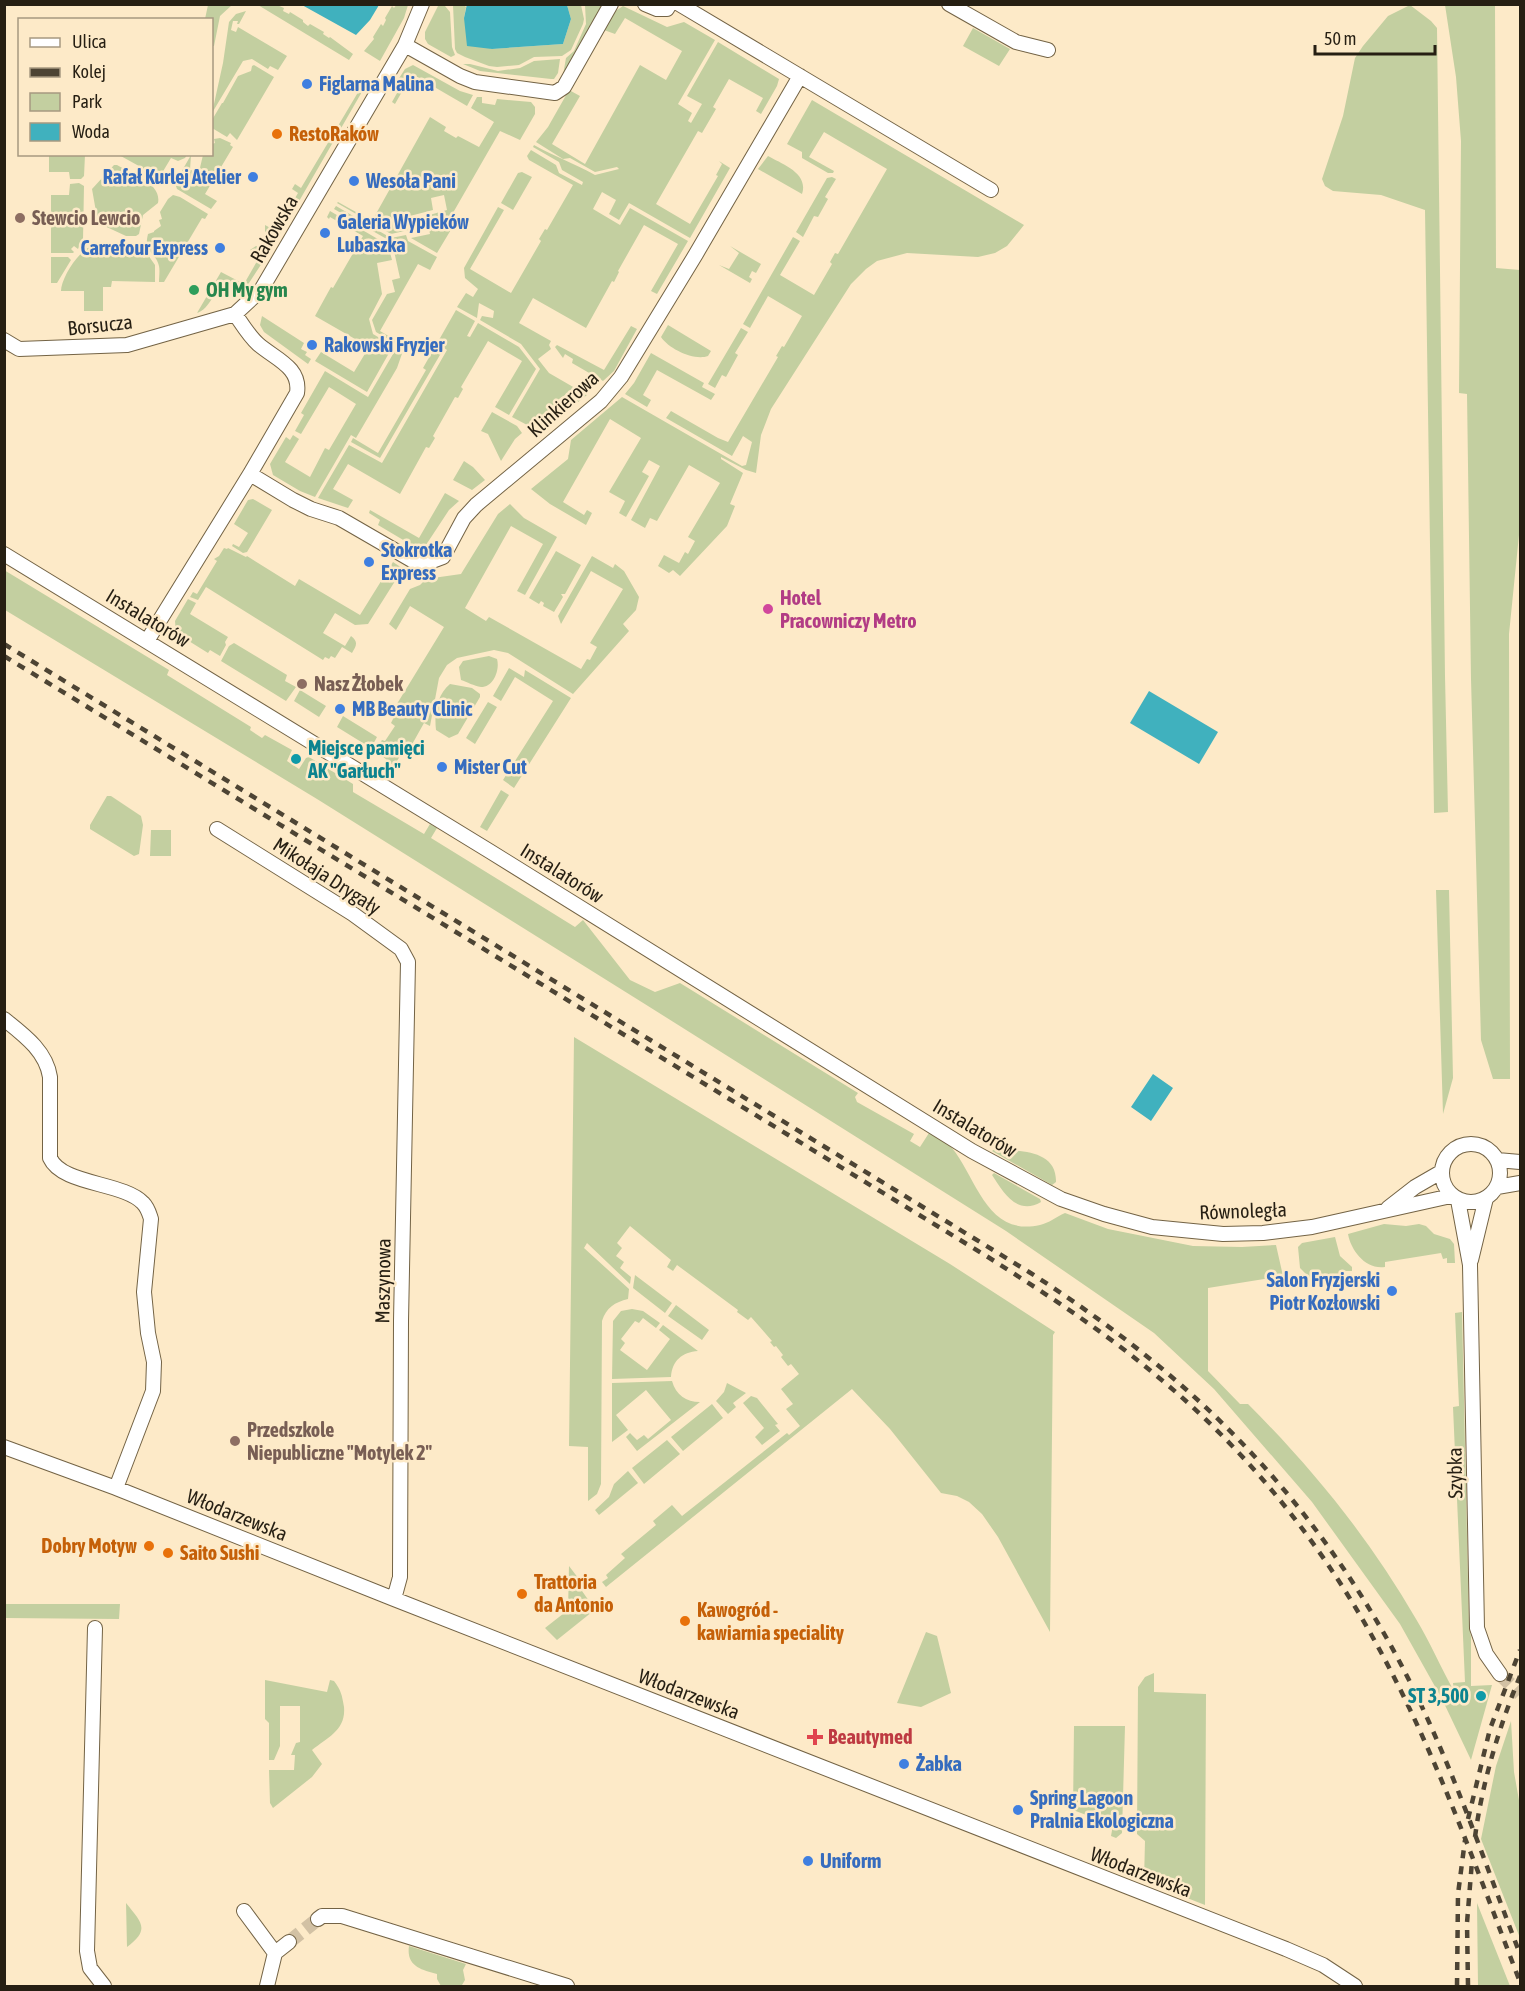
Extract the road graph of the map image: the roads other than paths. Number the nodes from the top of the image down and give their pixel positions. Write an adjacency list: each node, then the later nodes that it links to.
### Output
1 (422, 4): 7 (street, Rakowska)
2 (611, 4): 7 (street)
3 (645, 4): 4 (street)
4 (670, 4)
5 (679, 4): 9 (street)
6 (949, 4): 8 (street)
7 (405, 45): 11 (street, Rakowska)
8 (1048, 50)
9 (800, 76): 10 (street); 13 (street, Klinkierowa)
10 (992, 190)
11 (235, 314): 12 (street, Borsucza); 13 (street)
12 (4, 340)
13 (250, 474): 15 (street)
14 (4, 554): 15 (street, Instalatorów)
15 (147, 641): 27 (street, Instalatorów)
16 (217, 829): 17 (street, Mikołaja Drygały)
17 (408, 962): 31 (street, Maszynowa)
18 (4, 1018): 30 (street)
19 (1497, 1160): 20 (street); 21 (street); 23 (street)
20 (1521, 1162)
21 (1441, 1172): 24 (street); 26 (street, Równoległa)
22 (1521, 1183): 23 (street)
23 (1497, 1187): 25 (street)
24 (1455, 1198): 25 (street); 26 (street, Równoległa); 28 (street, Szybka)
25 (1486, 1198): 28 (street, Szybka)
26 (1383, 1213): 27 (street, Równoległa)
27 (1104, 1214)
28 (1470, 1264): 33 (street, Szybka)
29 (4, 1447): 30 (street, Włodarzewska)
30 (116, 1488): 31 (street, Włodarzewska)
31 (393, 1599): 41 (street, Włodarzewska)
32 (95, 1628): 38 (street)
33 (1500, 1674)
34 (244, 1911): 37 (street)
35 (318, 1919): 40 (street)
36 (289, 1942): 37 (street)
37 (275, 1953): 39 (street)
38 (104, 1986)
39 (267, 1986)
40 (567, 1986)
41 (1354, 1986)

